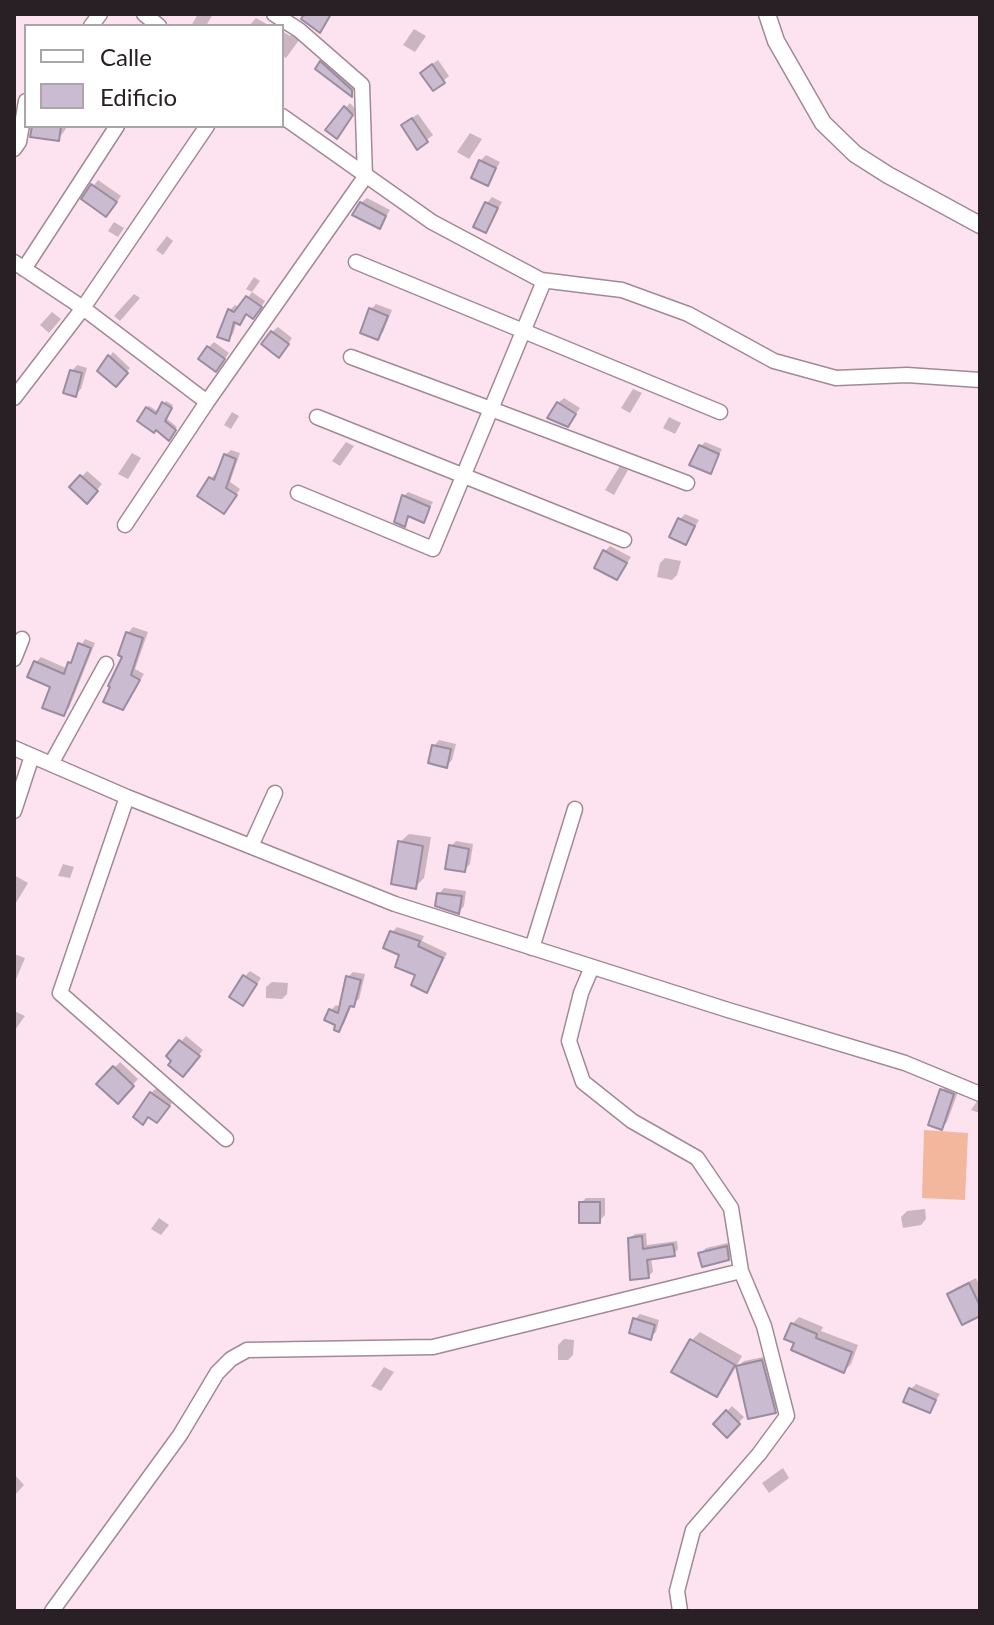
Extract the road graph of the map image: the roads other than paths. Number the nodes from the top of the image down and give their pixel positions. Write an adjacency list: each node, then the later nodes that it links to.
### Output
1 (274, 14): 8 (street)
2 (767, 14): 9 (street)
3 (24, 113): 7 (street)
4 (284, 117): 8 (street)
5 (116, 128): 11 (street)
6 (206, 128): 13 (street)
7 (14, 149)
8 (365, 177): 12 (street); 18 (street)
9 (980, 225)
10 (356, 262): 14 (street)
11 (19, 265): 13 (street)
12 (544, 281): 14 (street); 16 (street)
13 (83, 308): 17 (street); 18 (street)
14 (524, 330): 19 (street); 20 (street)
15 (351, 357): 19 (street)
16 (980, 380)
17 (14, 398)
18 (207, 402): 25 (street)
19 (491, 409): 22 (street); 23 (street)
20 (720, 412)
21 (317, 417): 22 (street)
22 (463, 476): 24 (street); 26 (street)
23 (687, 483)
24 (298, 493)
25 (125, 525)
26 (624, 540)
27 (22, 639): 28 (street)
28 (14, 659)
29 (106, 664): 32 (street)
30 (14, 748): 31 (street)
31 (32, 756): 32 (street); 36 (street)
32 (51, 764): 34 (street)
33 (275, 793): 37 (street)
34 (127, 797): 37 (street); 41 (street)
35 (575, 809): 38 (street)
36 (14, 811)
37 (251, 846): 38 (street)
38 (532, 948): 39 (street)
39 (592, 967): 40 (street); 42 (street)
40 (980, 1094)
41 (226, 1139)
42 (741, 1271): 43 (street); 44 (street)
43 (52, 1611)
44 (680, 1611)

